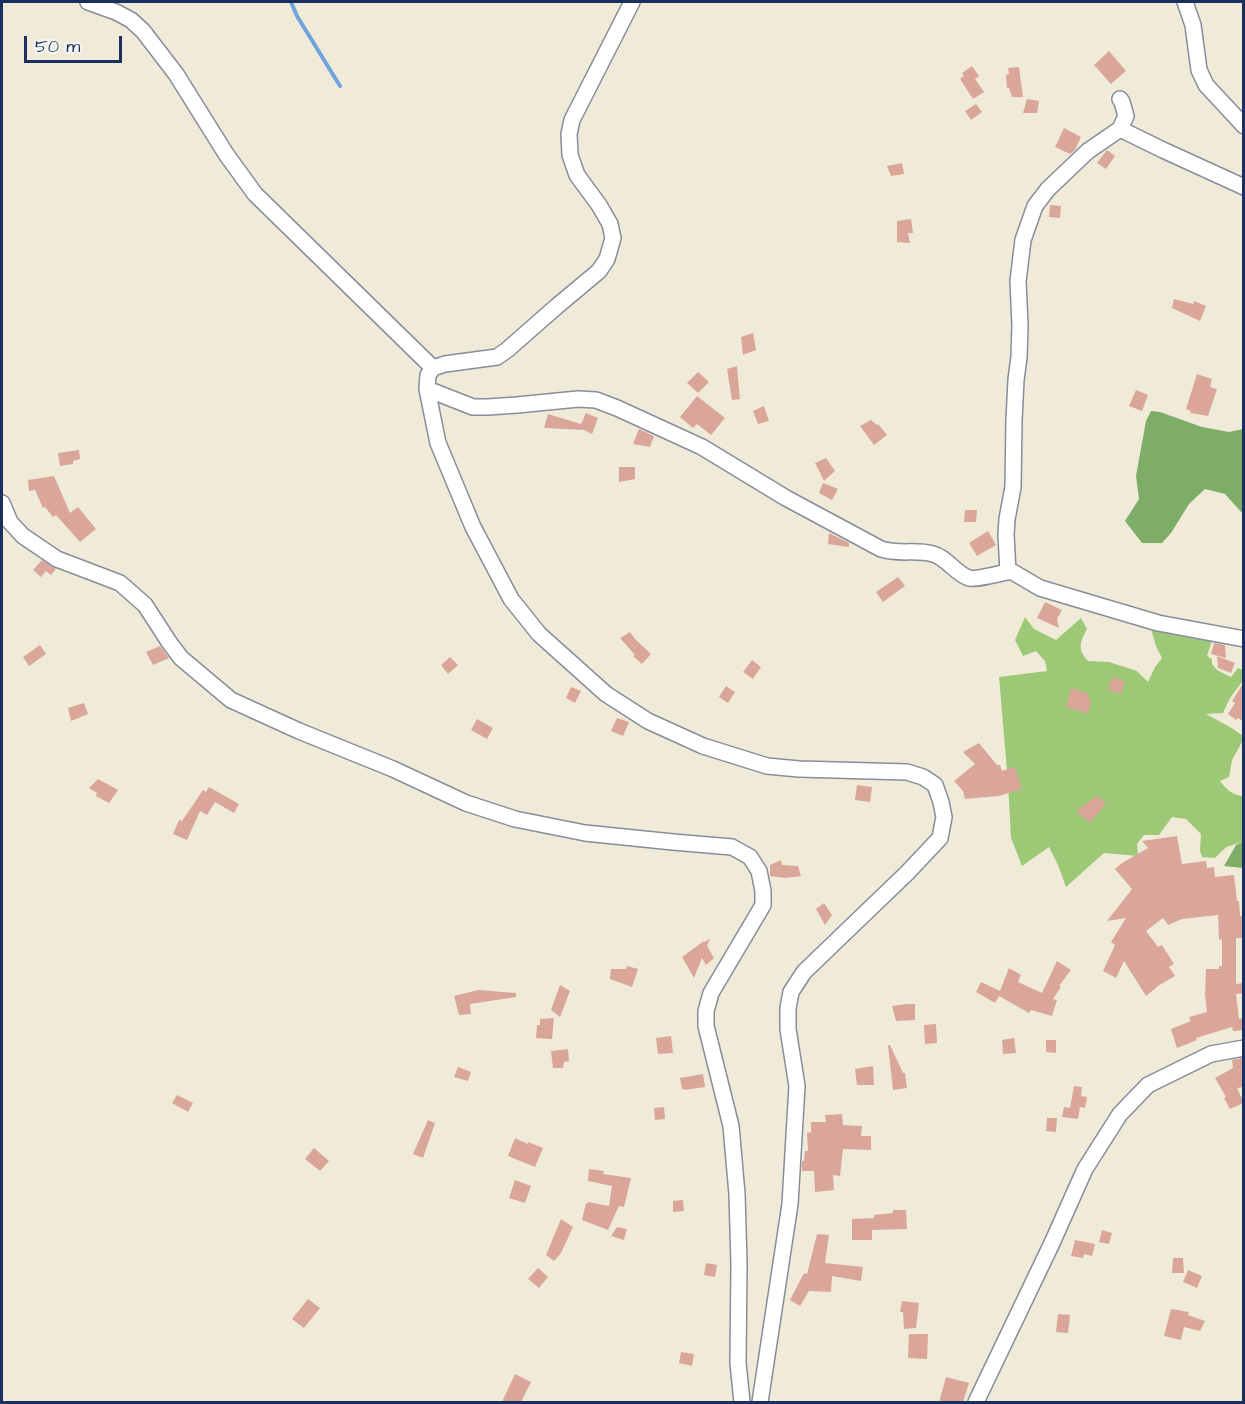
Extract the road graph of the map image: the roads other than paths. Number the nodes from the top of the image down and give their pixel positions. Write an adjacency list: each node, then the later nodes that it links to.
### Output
1 (88, 2): 8 (street)
2 (632, 2): 8 (street)
3 (1185, 2): 5 (street)
4 (1120, 99): 6 (street)
5 (1244, 126)
6 (1120, 129): 7 (street); 11 (street)
7 (1244, 187)
8 (434, 368): 9 (street)
9 (427, 389): 11 (street); 15 (street)
10 (2, 503): 14 (street)
11 (1008, 572): 12 (street)
12 (1244, 639)
13 (1244, 1048): 16 (street)
14 (742, 1402)
15 (760, 1402)
16 (976, 1402)

